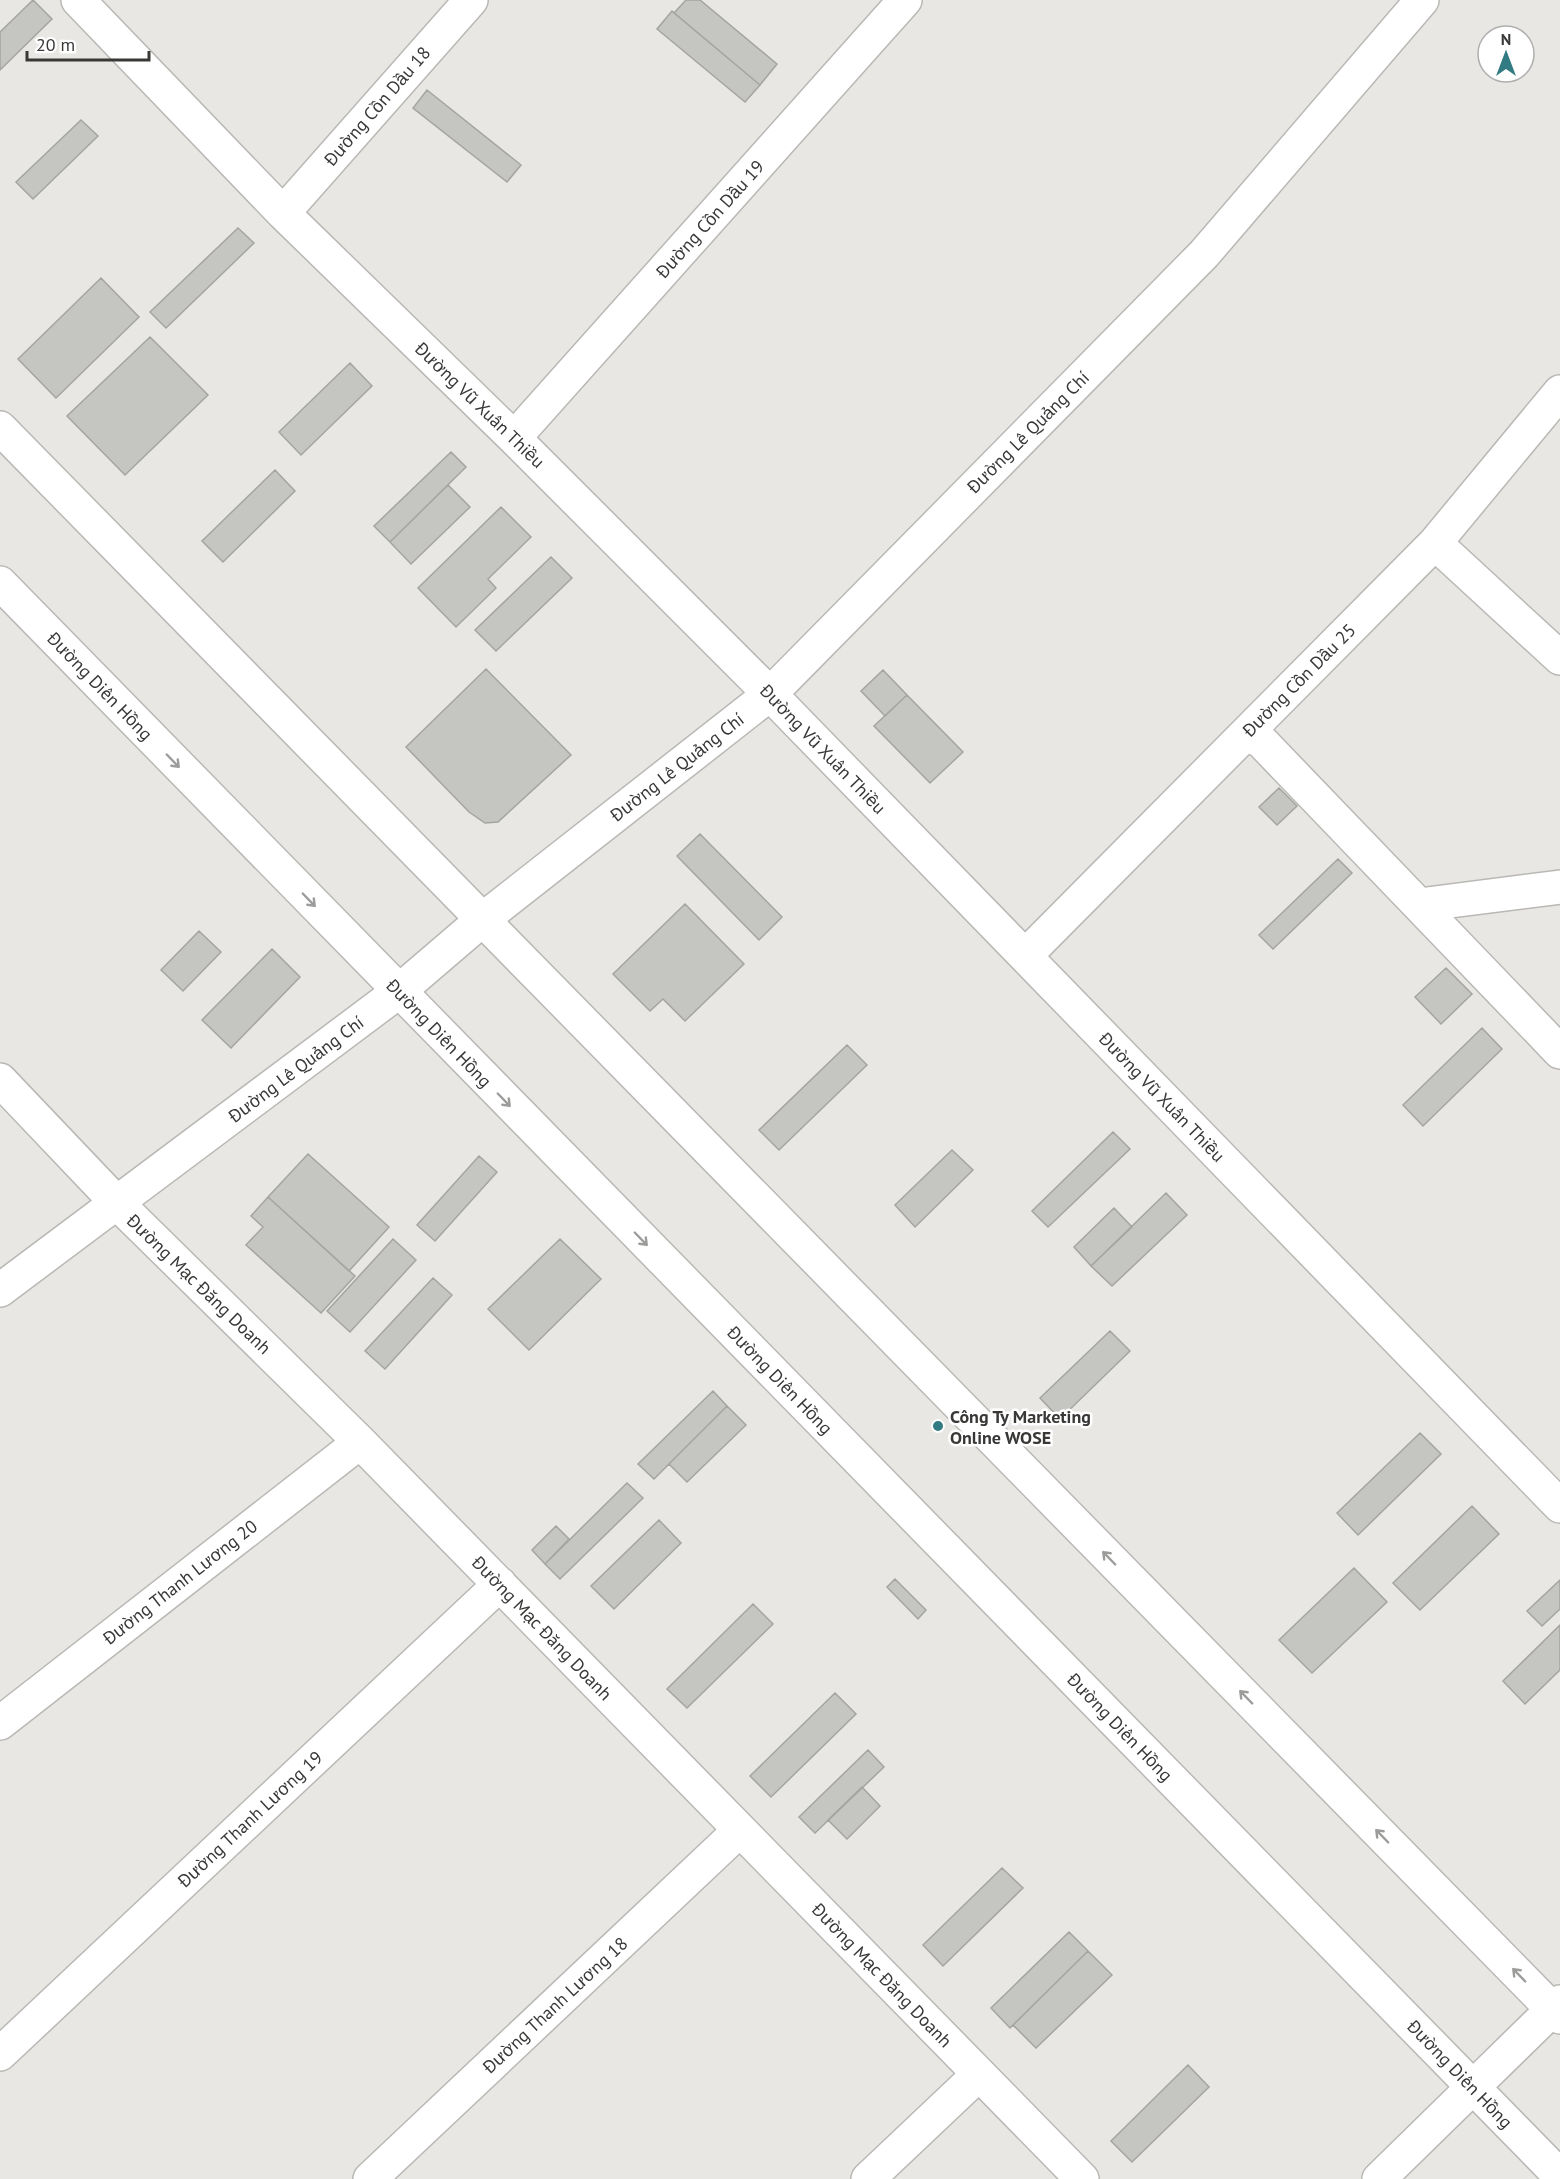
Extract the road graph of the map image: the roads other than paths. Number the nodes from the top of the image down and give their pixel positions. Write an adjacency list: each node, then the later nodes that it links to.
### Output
1 (78, 0): 5 (street, Đường Vũ Xuân Thiều)
2 (471, 0): 5 (street, Đường Cồn Dầu 18)
3 (905, 0): 8 (street, Đường Cồn Dầu 19)
4 (1422, 0): 12 (street, Đường Lê Quảng Chí)
5 (283, 213): 8 (street, Đường Vũ Xuân Thiều)
6 (1560, 392): 9 (street, Đường Cồn Dầu 25)
7 (0, 428): 16 (street)
8 (514, 438): 12 (street, Đường Vũ Xuân Thiều)
9 (1435, 543): 11 (street); 13 (street, Đường Cồn Dầu 25)
10 (0, 584): 18 (street, Đường Diên Hồng, one-way to 18)
11 (1560, 658)
12 (770, 694): 16 (street, Đường Lê Quảng Chí); 17 (street, Đường Vũ Xuân Thiều)
13 (1246, 734): 15 (street); 17 (street, Đường Cồn Dầu 25)
14 (1560, 887): 15 (street)
15 (1419, 905): 19 (street)
16 (482, 920): 18 (street, Đường Lê Quảng Chí); 28 (street, one-way to 16)
17 (1025, 956): 24 (street, Đường Vũ Xuân Thiều)
18 (398, 992): 21 (street, Đường Lê Quảng Chí); 31 (street, Đường Diên Hồng, one-way to 31)
19 (1560, 1052)
20 (0, 1080): 21 (street, Đường Mạc Đăng Doanh)
21 (117, 1203): 22 (street, Đường Lê Quảng Chí); 23 (street, Đường Mạc Đăng Doanh)
22 (0, 1290)
23 (360, 1442): 25 (street, Đường Mạc Đăng Doanh); 26 (street, Đường Thanh Lương 20)
24 (1560, 1506)
25 (500, 1584): 27 (street, Đường Mạc Đăng Doanh); 29 (street, Đường Thanh Lương 19)
26 (0, 1723)
27 (740, 1830): 30 (street, Đường Mạc Đăng Doanh); 33 (street, Đường Thanh Lương 18)
28 (1558, 2010): 31 (street)
29 (0, 2054)
30 (979, 2074): 34 (street); 35 (street, Đường Mạc Đăng Doanh)
31 (1474, 2088): 32 (street, Đường Diên Hồng); 36 (street)
32 (1560, 2176)
33 (370, 2179)
34 (868, 2179)
35 (1082, 2179)
36 (1379, 2179)

